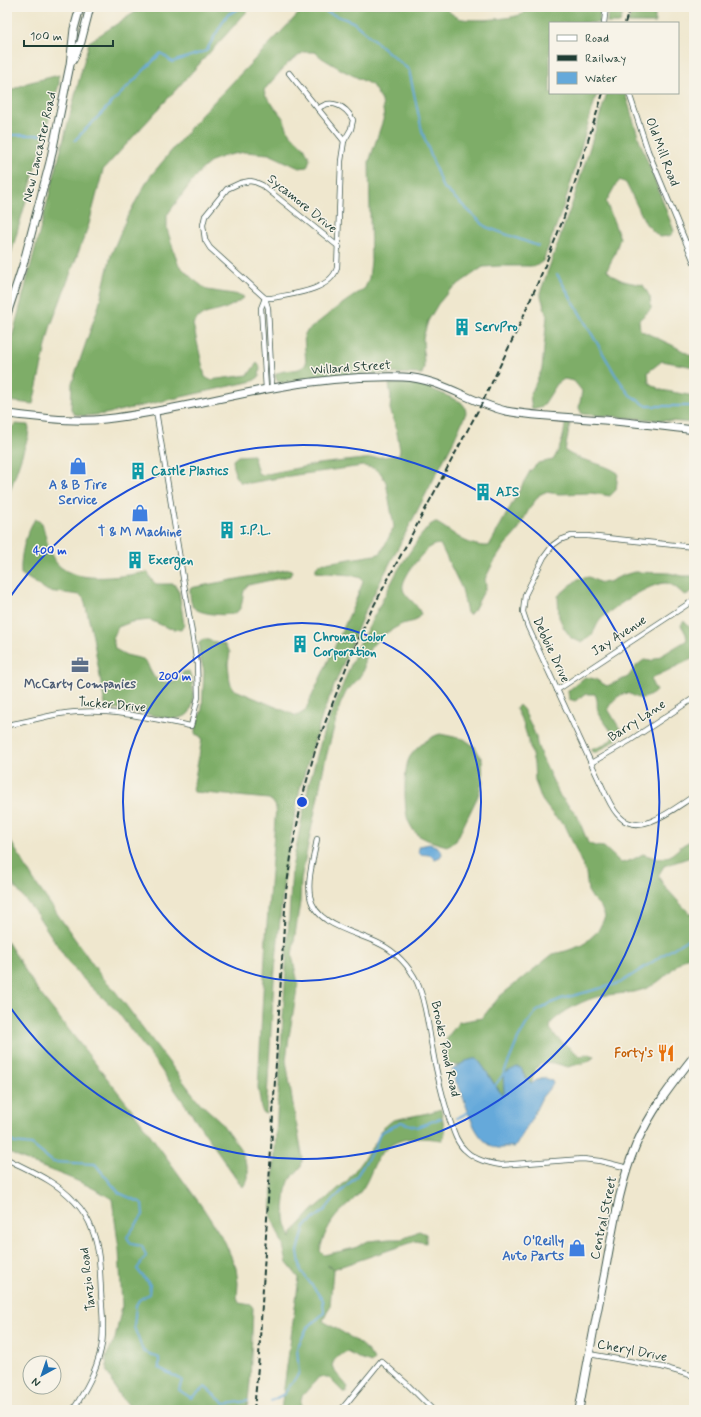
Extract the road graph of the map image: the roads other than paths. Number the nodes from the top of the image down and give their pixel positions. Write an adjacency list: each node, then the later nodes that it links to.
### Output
1 (80, 7): 5 (main road, New Lancaster Road)
2 (90, 7): 5 (main road)
3 (606, 7): 4 (street)
4 (604, 22)
5 (70, 66): 17 (main road, New Lancaster Road)
6 (289, 73): 10 (street)
7 (694, 73): 9 (street)
8 (629, 94): 13 (street, Old Mill Road)
9 (694, 106)
10 (318, 109): 11 (street); 11 (street)
11 (344, 141): 14 (street)
12 (694, 241): 13 (street)
13 (687, 244): 15 (street, Old Mill Road)
14 (339, 247): 16 (street); 16 (street, Sycamore Drive)
15 (694, 262)
16 (265, 298): 18 (street)
17 (7, 314)
18 (269, 389): 19 (main road, Willard Street); 21 (main road, Willard Street)
19 (156, 411): 20 (main road, Willard Street); 26 (street, Tucker Drive)
20 (7, 414)
21 (694, 430)
22 (694, 547): 24 (street, Debbie Drive)
23 (694, 600): 24 (street, Jay Avenue)
24 (557, 690): 27 (street, Debbie Drive)
25 (694, 698): 27 (street, Barry Lane)
26 (7, 725)
27 (591, 763): 28 (street, Debbie Drive)
28 (694, 796)
29 (317, 839): 32 (street, Brooks Pond Road)
30 (694, 1056): 32 (main road, Central Street)
31 (7, 1159): 36 (street, Tanzio Road)
32 (628, 1168): 33 (main road, Central Street)
33 (589, 1354): 34 (street, Cheryl Drive); 35 (main road, Central Street)
34 (694, 1376)
35 (580, 1408)
36 (73, 1410)
37 (341, 1410): 38 (street)
38 (433, 1410)

